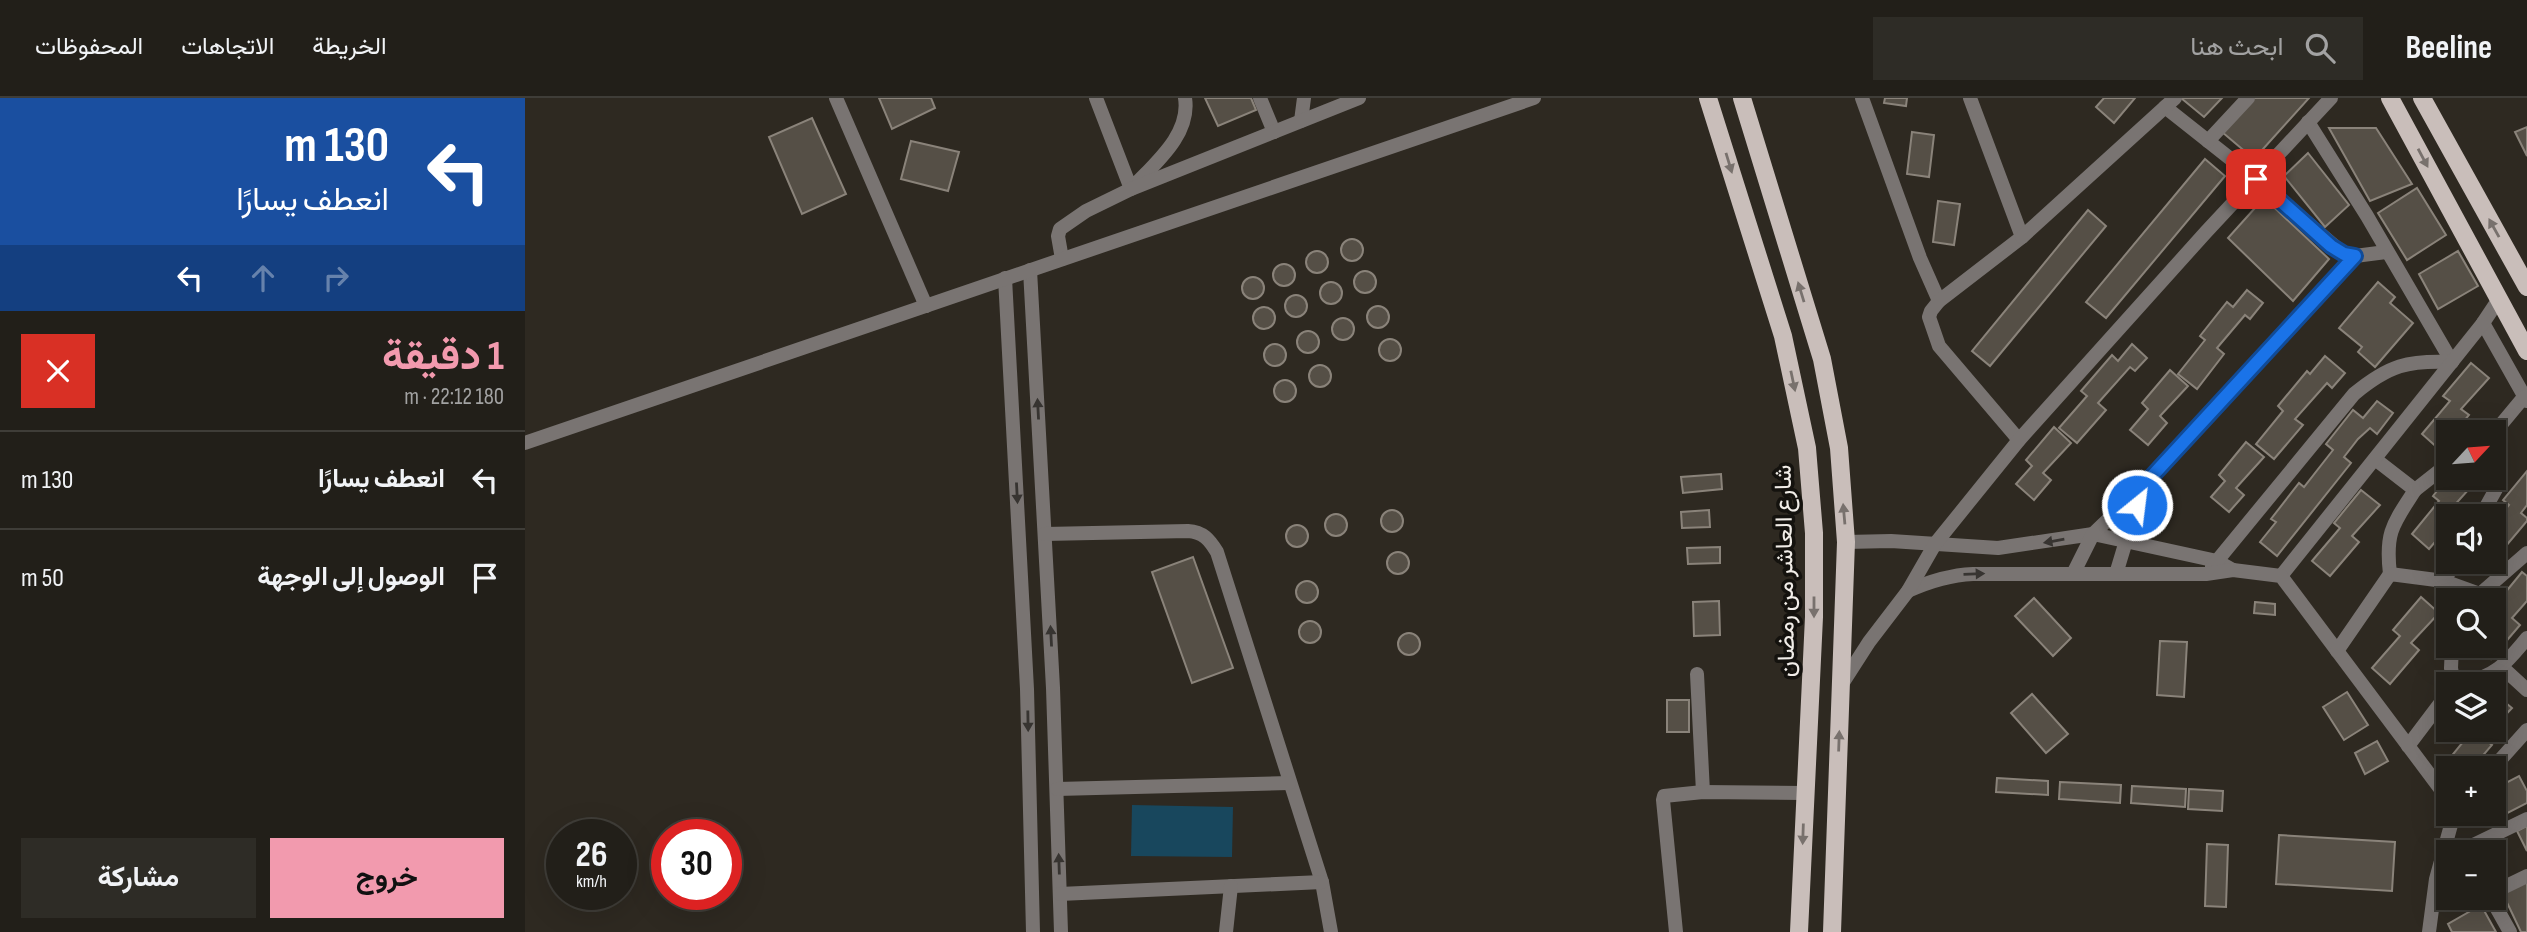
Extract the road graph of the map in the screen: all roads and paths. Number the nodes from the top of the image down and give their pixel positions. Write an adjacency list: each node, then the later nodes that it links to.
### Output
1 (836, 98): 32 (street)
2 (1096, 98): 22 (street)
3 (1185, 98): 22 (street)
4 (1260, 98): 19 (street)
5 (1304, 98): 17 (street)
6 (1359, 98): 17 (street)
7 (1534, 98): 26 (street)
8 (1708, 98): 77 (main road, شارع العاشر من رمضان, one-way to 77)
9 (1742, 98): 47 (main road, one-way to 9)
10 (1862, 98): 31 (street)
11 (1970, 98): 23 (street)
12 (2248, 98): 20 (street)
13 (2331, 98): 18 (street)
14 (2390, 98): 30 (main road, one-way to 30)
15 (2422, 98): 29 (main road, one-way to 15)
16 (2170, 103): 20 (street); 23 (street)
17 (1301, 121): 19 (street)
18 (2308, 122): 21 (street); 24 (street)
19 (1274, 132): 22 (street)
20 (2208, 141): 21 (street)
21 (2256, 179): 25 (street); 38 (street)
22 (1131, 189): 26 (street)
23 (2022, 237): 31 (street)
24 (2386, 252): 25 (street); 35 (street)
25 (2355, 256): 42 (street)
26 (1062, 259): 27 (street)
27 (1030, 270): 28 (street); 44 (street, one-way to 27)
28 (1006, 278): 32 (street); 87 (street, one-way to 87)
29 (2527, 287)
30 (2499, 299): 33 (street); 34 (main road)
31 (1938, 301): 38 (street)
32 (926, 306): 39 (street)
33 (2483, 323): 35 (street); 36 (street)
34 (2527, 351)
35 (2452, 362): 40 (street); 50 (street)
36 (2526, 399): 37 (street)
37 (2506, 420)
38 (2019, 440): 48 (street)
39 (525, 443)
40 (2375, 459): 43 (street); 57 (street)
41 (2436, 473): 43 (street)
42 (2143, 486): 45 (street); 46 (street)
43 (2415, 490): 55 (street)
44 (1045, 534): 73 (street); 75 (street, one-way to 44)
45 (2093, 534): 46 (street); 48 (street, one-way to 48); 52 (street)
46 (2126, 541): 50 (street); 53 (street)
47 (1846, 542): 48 (street); 67 (main road)
48 (1935, 544): 61 (street)
49 (2527, 553): 60 (street)
50 (2217, 561): 51 (street); 54 (street)
51 (2233, 570): 54 (street); 57 (street)
52 (2074, 572): 53 (street); 61 (street, one-way to 52)
53 (2116, 574): 54 (street)
54 (2206, 574)
55 (2391, 574): 58 (street); 63 (street)
56 (2448, 574): 58 (street)
57 (2281, 576): 63 (street)
58 (2444, 581): 59 (street)
59 (2459, 588)
60 (2488, 588)
61 (1908, 590): 67 (street)
62 (2527, 638): 64 (street)
63 (2337, 651): 71 (street)
64 (2503, 668): 65 (street); 68 (street)
65 (2495, 672)
66 (1697, 674): 76 (street)
67 (1842, 684): 93 (main road, one-way to 67)
68 (2527, 690)
69 (2436, 709): 71 (street)
70 (2527, 730): 72 (street)
71 (2408, 746): 74 (street)
72 (2504, 756)
73 (1289, 783): 75 (street); 82 (street)
74 (2436, 783)
75 (1057, 789): 85 (street, one-way to 75)
76 (1703, 792): 77 (street); 91 (street)
77 (1804, 793): 92 (main road, شارع العاشر من رمضان, one-way to 92)
78 (2527, 818): 80 (street)
79 (2450, 826): 94 (street)
80 (2486, 840)
81 (2527, 876): 84 (street)
82 (1322, 881): 83 (street); 90 (street)
83 (1231, 886): 85 (street); 89 (street)
84 (2506, 886)
85 (1060, 894): 88 (street)
86 (2498, 910): 95 (street)
87 (1034, 932)
88 (1061, 932)
89 (1226, 932)
90 (1331, 932)
91 (1675, 932)
92 (1799, 932)
93 (1832, 932)
94 (2429, 932)
95 (2510, 932)

